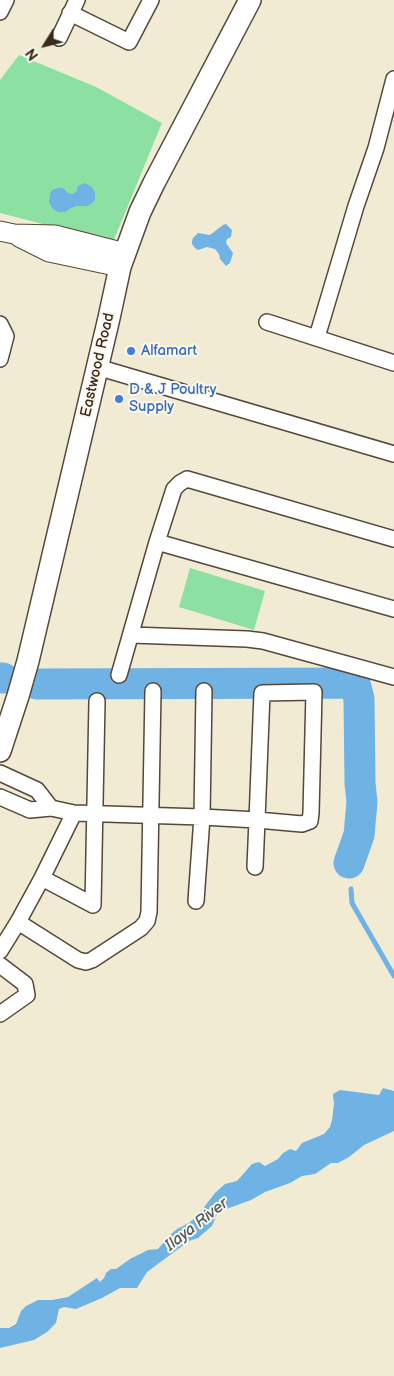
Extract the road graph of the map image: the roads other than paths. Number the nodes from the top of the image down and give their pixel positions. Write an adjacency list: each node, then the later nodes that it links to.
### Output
1 (6, 0): 5 (street)
2 (151, 0): 4 (street)
3 (250, 0): 9 (main road, Eastwood Road)
4 (74, 7): 6 (street)
5 (0, 12)
6 (59, 38)
7 (394, 79): 12 (street)
8 (7, 233): 9 (street)
9 (122, 260): 15 (main road, Eastwood Road)
10 (267, 322): 12 (street)
11 (0, 324): 13 (street)
12 (317, 337): 14 (street)
13 (0, 359)
14 (394, 363)
15 (97, 367): 16 (street); 26 (main road, Eastwood Road)
16 (394, 454)
17 (394, 539): 18 (street)
18 (157, 542): 19 (street); 20 (street)
19 (394, 609)
20 (131, 635): 21 (street); 22 (street)
21 (120, 675)
22 (394, 677)
23 (153, 691): 32 (street)
24 (204, 691): 33 (street)
25 (97, 700): 31 (street)
26 (0, 751)
27 (0, 773): 29 (street)
28 (0, 797): 29 (street)
29 (51, 808): 30 (street)
30 (74, 813): 31 (street); 36 (street)
31 (96, 814): 32 (street); 36 (street)
32 (150, 816): 33 (street); 38 (street)
33 (202, 817): 34 (street); 37 (street)
34 (258, 820): 34 (street); 35 (street)
35 (255, 867)
36 (42, 878): 38 (street)
37 (196, 902)
38 (18, 922): 39 (street)
39 (0, 951)
40 (0, 965): 41 (street)
41 (0, 1014)

